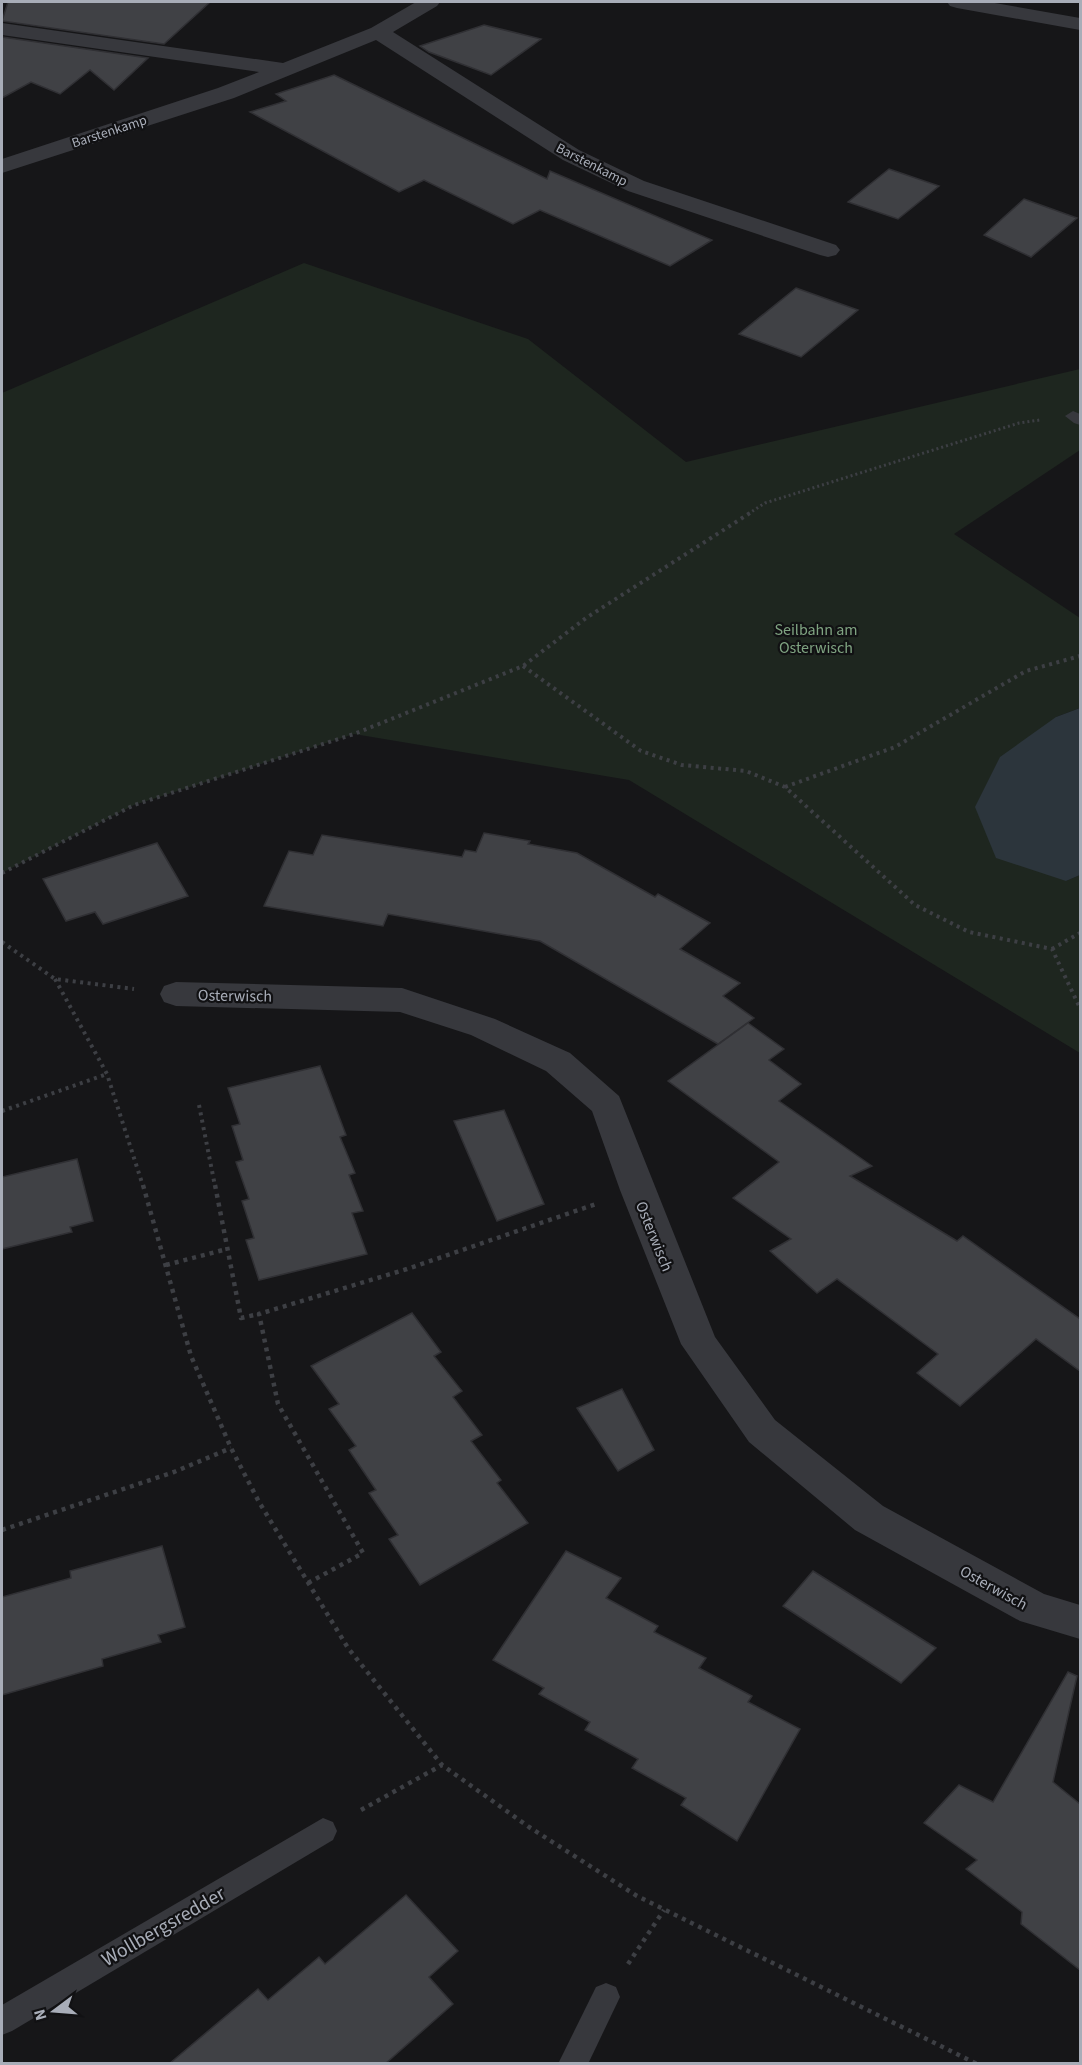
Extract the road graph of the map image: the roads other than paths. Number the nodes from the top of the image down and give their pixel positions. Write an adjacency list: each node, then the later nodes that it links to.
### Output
1 (430, 2): 5 (street, Barstenkamp)
2 (957, 2): 3 (street)
3 (1080, 24)
4 (2, 29): 6 (street, Barstenkamp)
5 (378, 32): 6 (street, Barstenkamp); 8 (street, Barstenkamp)
6 (282, 69): 7 (street, Barstenkamp)
7 (2, 166)
8 (828, 250)
9 (176, 994): 10 (street, Osterwisch)
10 (1080, 1622)
11 (323, 1831): 13 (lane, Wollbergsredder)
12 (606, 1997): 14 (lane)
13 (2, 2021)
14 (572, 2064)

